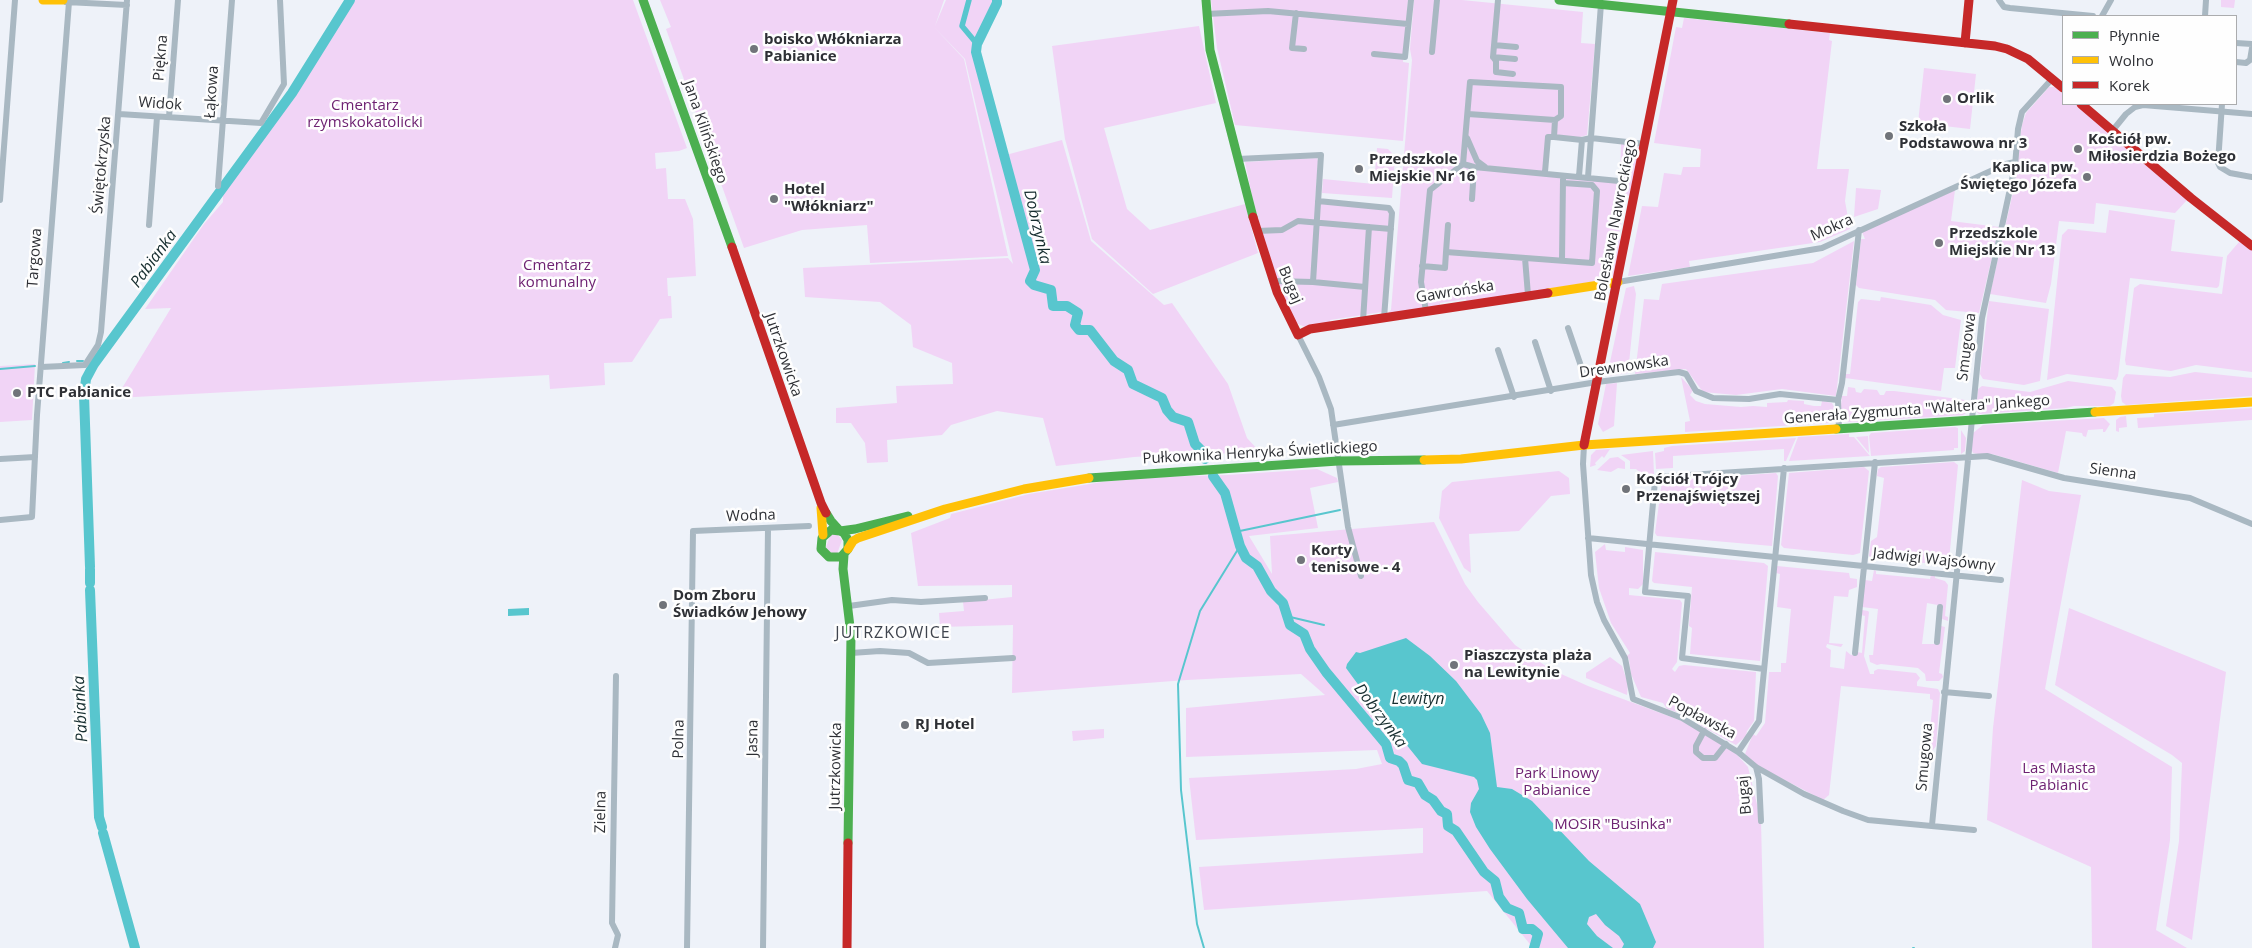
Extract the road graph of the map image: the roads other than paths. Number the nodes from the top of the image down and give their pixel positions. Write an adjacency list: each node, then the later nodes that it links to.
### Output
1 (15, 0): 72 (street)
2 (43, 0): 17 (street)
3 (178, 0): 49 (street, Piękna)
4 (232, 0): 51 (street, Łąkowa)
5 (280, 0): 51 (street, Widok)
6 (643, 0): 86 (street, Jana Kilińskiego)
7 (1206, 0): 22 (street, Bugaj)
8 (1411, 0): 26 (street)
9 (1437, 0): 34 (street)
10 (1498, 0): 30 (street)
11 (1560, 0): 19 (street)
12 (1673, 0): 20 (street, Bolesława Nawrockiego)
13 (1969, 0): 27 (street)
14 (1999, 0): 23 (street)
15 (2111, 0): 24 (street)
16 (2206, 0): 25 (street)
17 (65, 1): 18 (street); 99 (street, Targowa)
18 (127, 3): 45 (street, Świętokrzyska)
19 (1601, 4): 20 (street); 55 (street)
20 (1671, 12): 27 (street); 57 (street, Bolesława Nawrockiego)
21 (1296, 13): 22 (street); 26 (street); 33 (street)
22 (1206, 14): 58 (street, Bugaj)
23 (2092, 15)
24 (2103, 15)
25 (2205, 15)
26 (1408, 24): 35 (street)
27 (1965, 43): 40 (street)
28 (2237, 43): 29 (street)
29 (2252, 44)
30 (1494, 45): 31 (street); 36 (street)
31 (1516, 47)
32 (2252, 48): 38 (street)
33 (1304, 49)
34 (1432, 52)
35 (1374, 54)
36 (1494, 57): 37 (street); 39 (street)
37 (1514, 59)
38 (2237, 62)
39 (1513, 74)
40 (2052, 78): 41 (street); 59 (street, Smugowa)
41 (2062, 87)
42 (2083, 105): 53 (street)
43 (2222, 105): 44 (street)
44 (2222, 112): 47 (street); 53 (street); 67 (street)
45 (119, 114): 48 (street, Widok); 99 (street, Świętokrzyska)
46 (1468, 114): 50 (street); 50 (street); 52 (street)
47 (2252, 114)
48 (157, 117): 49 (street, Widok); 75 (street)
49 (169, 118): 51 (street, Widok)
50 (1555, 120): 54 (street)
51 (222, 121): 70 (street, Łąkowa)
52 (1466, 129): 60 (street); 62 (street)
53 (2113, 130): 81 (street)
54 (1554, 138): 56 (street); 63 (street)
55 (1591, 138): 56 (street); 57 (street); 66 (street)
56 (1582, 140): 65 (street)
57 (1645, 144): 89 (street, Bolesława Nawrockiego)
58 (1238, 159): 73 (street); 80 (street, Bugaj)
59 (2015, 162): 79 (street, Mokra); 105 (street, Smugowa)
60 (1463, 164): 61 (street); 85 (street)
61 (1474, 167): 62 (street); 71 (street)
62 (1488, 168): 63 (street)
63 (1545, 172): 64 (street)
64 (1563, 174): 65 (street); 69 (street)
65 (1579, 176): 66 (street)
66 (1588, 176): 68 (street)
67 (2252, 177)
68 (1619, 181)
69 (1563, 183): 84 (street); 84 (street)
70 (218, 186)
71 (1472, 199)
72 (0, 200)
73 (1318, 202): 74 (street); 78 (street)
74 (1317, 222): 77 (street); 80 (street); 88 (street)
75 (149, 225)
76 (1448, 225): 82 (street)
77 (1369, 227): 78 (street); 90 (street)
78 (1390, 229): 93 (street)
79 (1859, 230): 89 (street, Mokra); 103 (street)
80 (1257, 231): 87 (street, Bugaj)
81 (2252, 246)
82 (1446, 252): 83 (street); 85 (street)
83 (1525, 258): 84 (street); 91 (street)
84 (1562, 260)
85 (1422, 266): 92 (street)
86 (740, 273): 117 (street, Jutrzkowicka)
87 (1273, 281): 88 (street); 96 (street, Bugaj)
88 (1313, 282): 90 (street)
89 (1618, 282): 91 (street, Gawrońska); 100 (street, Bolesława Nawrockiego)
90 (1365, 287): 94 (street)
91 (1528, 295): 92 (street, Gawrońska)
92 (1426, 311): 93 (street, Gawrońska)
93 (1384, 318): 94 (street, Gawrońska)
94 (1363, 321): 96 (street, Gawrońska)
95 (1568, 328): 100 (street, Drewnowska)
96 (1298, 334): 106 (street, Bugaj)
97 (1535, 342): 101 (street)
98 (1498, 350): 102 (street)
99 (41, 367): 110 (street, Targowa)
100 (1598, 378): 101 (street, Drewnowska); 103 (street, Drewnowska); 108 (street, Bolesława Nawrockiego)
101 (1550, 391): 102 (street, Drewnowska)
102 (1514, 397): 106 (street, Drewnowska)
103 (1838, 400): 107 (street)
104 (2252, 402): 105 (street, Generała Zygmunta "Waltera" Jankego)
105 (1971, 420): 107 (street, Generała Zygmunta "Waltera" Jankego); 109 (street, Smugowa)
106 (1333, 425): 112 (street, Bugaj)
107 (1839, 429): 108 (street, Generała Zygmunta "Waltera" Jankego)
108 (1584, 445): 112 (street, Pułkownika Henryka Świetlickiego); 126 (street, Popławska)
109 (1969, 456): 113 (street); 115 (street, Sienna); 133 (street, Smugowa)
110 (35, 457): 111 (street); 119 (street, Targowa)
111 (0, 459)
112 (1338, 460): 118 (street, Pułkownika Henryka Świetlickiego); 132 (street, Bugaj)
113 (1875, 462): 114 (street); 131 (street, Jadwigi Wajsówny)
114 (1784, 468): 127 (street); 129 (street)
115 (2171, 494): 116 (street); 120 (street, Sienna)
116 (2170, 502)
117 (820, 503): 124 (street, Jutrzkowicka); 125 (street, Jutrzkowicka)
118 (940, 510): 124 (street, Pułkownika Henryka Świetlickiego); 128 (street, Pułkownika Henryka Świetlickiego)
119 (0, 520)
120 (2252, 524)
121 (809, 526): 122 (street, Wodna)
122 (768, 528): 123 (street, Wodna); 158 (street, Jasna)
123 (693, 531): 157 (street, Polna)
124 (840, 531): 125 (street); 128 (street)
125 (823, 535): 130 (street)
126 (1588, 538): 127 (street, Jadwigi Wajsówny); 149 (street, Popławska)
127 (1650, 545): 129 (street, Jadwigi Wajsówny); 145 (street)
128 (846, 552): 130 (street); 135 (street, Jutrzkowicka)
129 (1774, 557): 131 (street, Jadwigi Wajsówny); 145 (street)
130 (833, 558): 135 (street, Jutrzkowicka)
131 (1864, 565): 133 (street, Jadwigi Wajsówny); 143 (street, Jadwigi Wajsówny)
132 (1361, 576)
133 (1956, 576): 134 (street, Jadwigi Wajsówny); 140 (street, Smugowa)
134 (2001, 580)
135 (845, 584): 137 (street, Jutrzkowicka)
136 (985, 598): 137 (street)
137 (849, 606): 142 (street, Jutrzkowicka)
138 (1940, 607): 139 (street)
139 (1939, 622): 140 (street); 141 (street)
140 (1951, 624): 147 (street, Smugowa)
141 (1937, 642)
142 (851, 653): 144 (street); 159 (street, Jutrzkowicka)
143 (1855, 653)
144 (1013, 658)
145 (1764, 669): 151 (street)
146 (616, 676): 156 (street, Zielna)
147 (1944, 692): 148 (street); 154 (street, Smugowa)
148 (1989, 696)
149 (1704, 731): 150 (street, Popławska); 150 (street)
150 (1726, 744): 151 (street, Popławska)
151 (1738, 752): 152 (street, Popławska)
152 (1756, 767): 153 (street, Bugaj); 154 (street, Popławska)
153 (1761, 821)
154 (1932, 825): 155 (street, Popławska)
155 (1974, 830)
156 (615, 948)
157 (687, 948)
158 (763, 948)
159 (848, 948)

